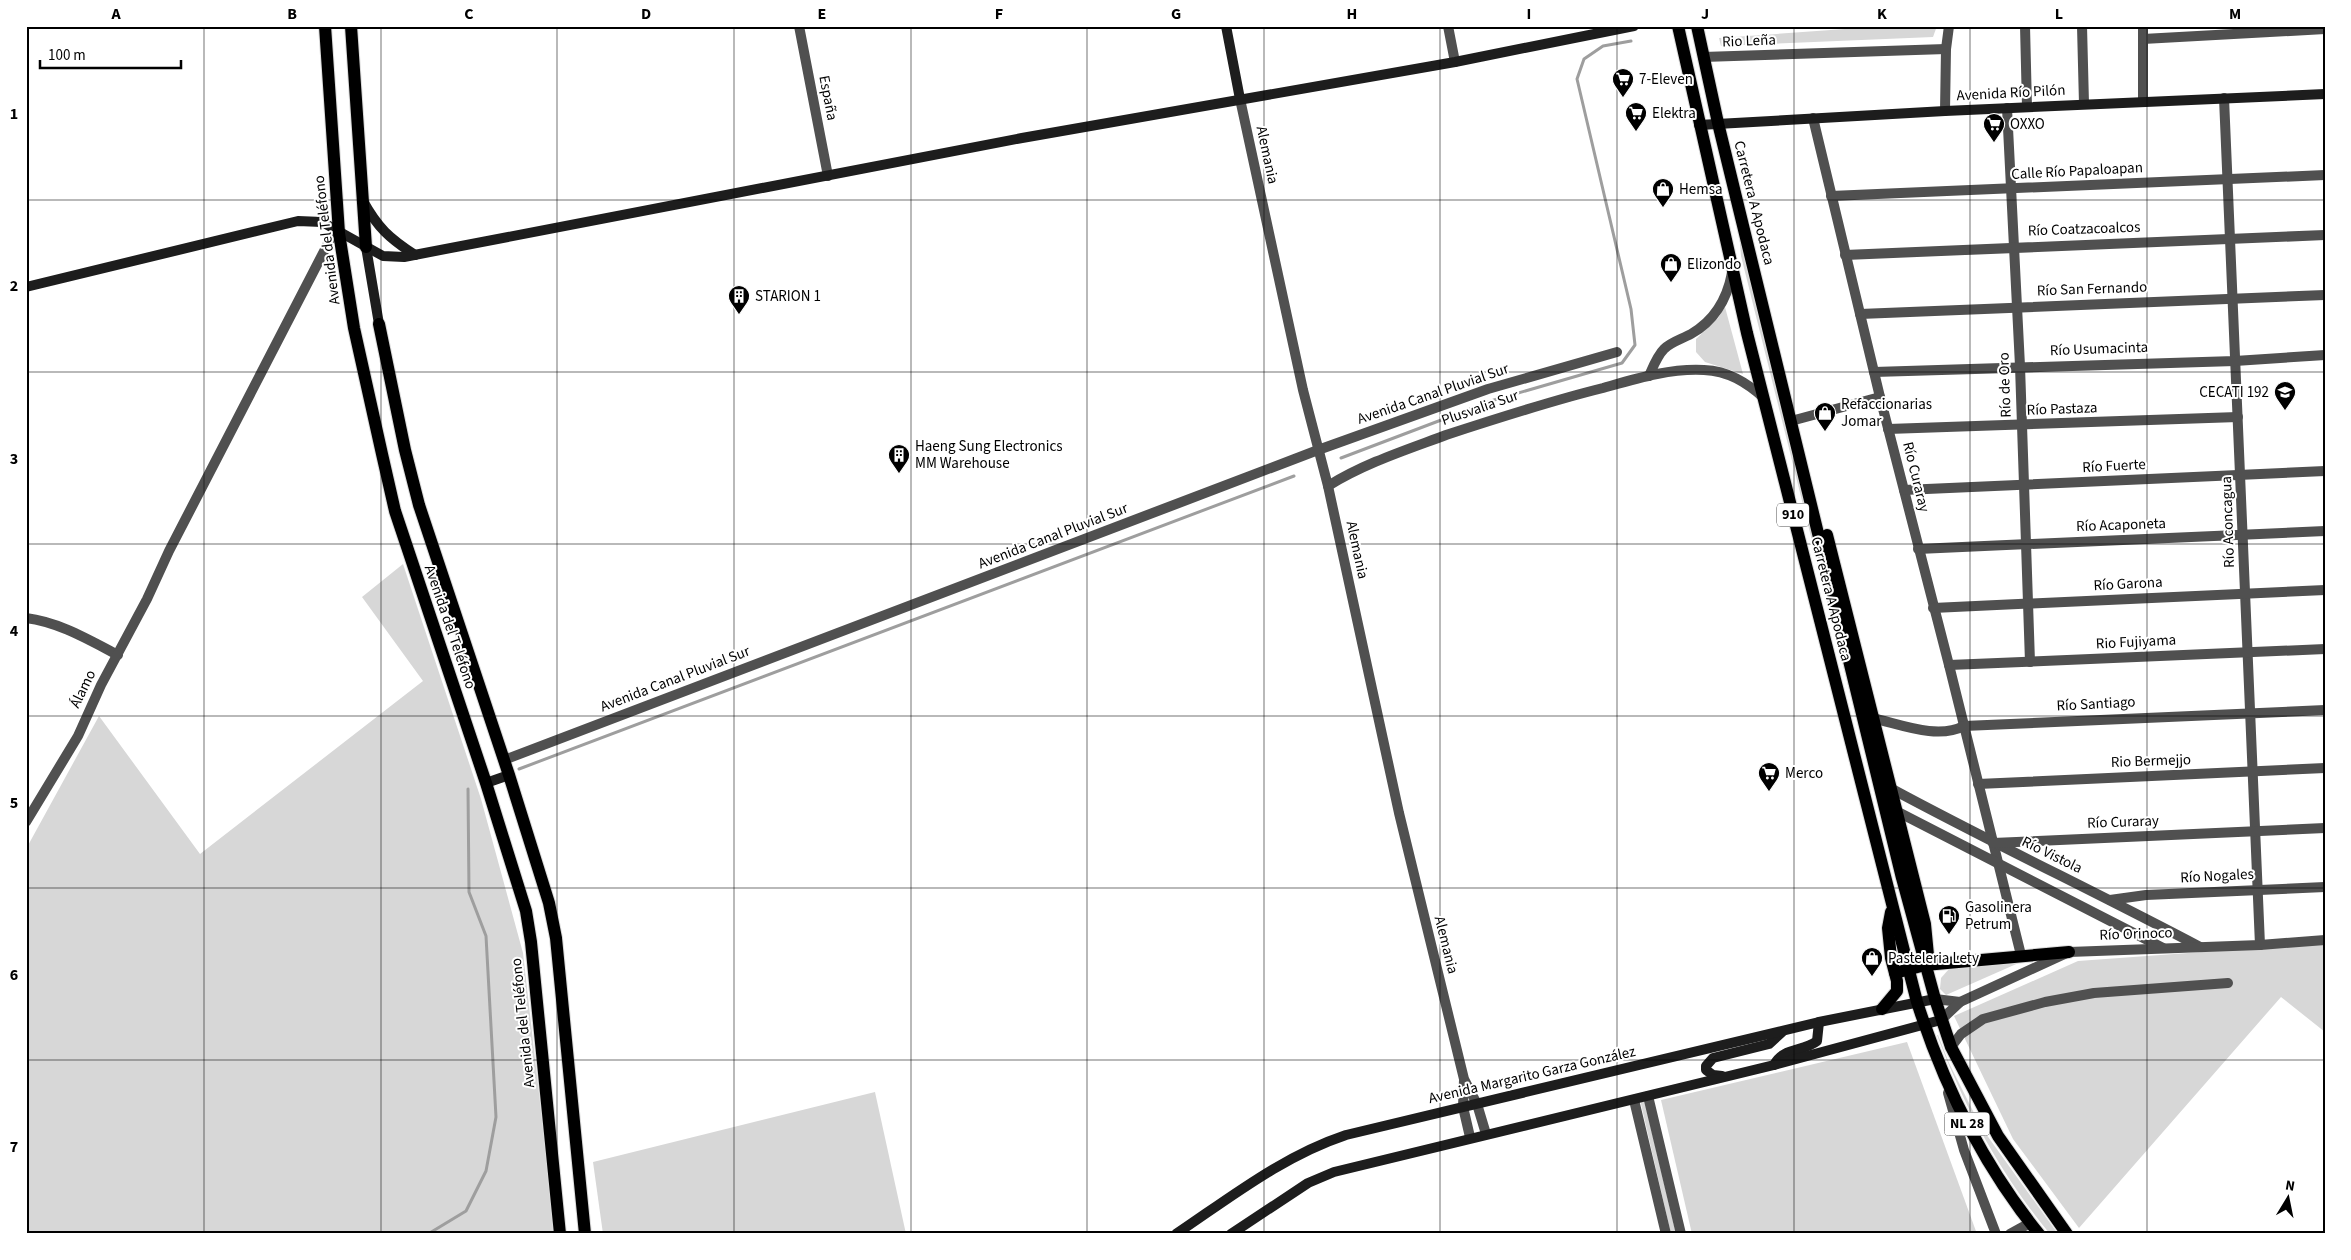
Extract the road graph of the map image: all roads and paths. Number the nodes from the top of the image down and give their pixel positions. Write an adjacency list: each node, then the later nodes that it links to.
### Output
1 (326, 26): 35 (main road, Avenida del Teléfono)
2 (351, 26): 34 (main road, Avenida del Teléfono)
3 (799, 26): 30 (street, España)
4 (1226, 26): 19 (main road, Alemania)
5 (1448, 26): 17 (street)
6 (1634, 26): 17 (main road)
7 (1678, 26): 28 (main road, Carretera A Apodaca / 910)
8 (1697, 26): 16 (main road, Carretera A Apodaca / 910)
9 (1949, 26): 15 (street)
10 (2024, 26): 23 (street)
11 (2082, 26): 22 (street)
12 (2143, 26): 14 (street)
13 (2325, 29): 14 (street)
14 (2143, 39): 21 (street)
15 (1946, 50): 16 (street, Rio Leña); 25 (street)
16 (1703, 57): 27 (main road, Carretera A Apodaca / 910)
17 (1455, 62): 19 (main road)
18 (2325, 94): 20 (main road, Avenida Río Pilón)
19 (1240, 98): 30 (main road); 61 (street, Alemania)
20 (2224, 98): 21 (main road, Avenida Río Pilón); 31 (street, Río Aconcagua)
21 (2143, 102): 22 (main road, Avenida Río Pilón)
22 (2084, 104): 23 (main road, Avenida Río Pilón)
23 (2027, 107): 24 (main road, Avenida Río Pilón)
24 (2006, 108): 25 (main road, Avenida Río Pilón); 32 (street, Río de Oro)
25 (1945, 111): 26 (main road, Avenida Río Pilón)
26 (1813, 118): 27 (main road, Avenida Río Pilón); 33 (street, Río Curaray)
27 (1718, 122): 28 (main road, Avenida Río Pilón); 58 (main road, Carretera A Apodaca / 910)
28 (1699, 125): 42 (main road, Carretera A Apodaca / 910)
29 (2325, 175): 31 (street, Calle Río Papaloapan)
30 (828, 176): 40 (main road)
31 (2228, 179): 32 (street, Calle Río Papaloapan); 37 (street, Río Aconcagua)
32 (2010, 189): 33 (street, Calle Río Papaloapan); 38 (street, Río de Oro)
33 (1831, 196): 41 (street, Río Curaray)
34 (362, 198): 39 (main road, Avenida del Teléfono); 40 (main road)
35 (337, 231): 39 (main road); 43 (main road); 78 (street, Álamo); 89 (main road, Avenida del Teléfono)
36 (2325, 235): 37 (street, Río Coatzacoalcos)
37 (2230, 239): 38 (street, Río Coatzacoalcos); 45 (street, Río Aconcagua)
38 (2013, 246): 41 (street, Río Coatzacoalcos); 46 (street, Río de Oro)
39 (366, 248): 40 (main road); 48 (main road, Avenida del Teléfono)
40 (415, 254)
41 (1844, 254): 47 (street, Río Curaray)
42 (1733, 268): 54 (street); 56 (main road, Carretera A Apodaca / 910)
43 (26, 287)
44 (2325, 295): 45 (street, Río San Fernando)
45 (2233, 299): 46 (street, Río San Fernando); 51 (street, Río Aconcagua)
46 (2017, 306): 47 (street, Río San Fernando); 52 (street, Río de Oro)
47 (1860, 314): 53 (street, Río Curaray)
48 (379, 324): 85 (main road, Avenida del Teléfono)
49 (1617, 352): 61 (street, Avenida Canal Pluvial Sur)
50 (2325, 355): 51 (street, Río Usumacinta)
51 (2235, 361): 52 (street, Río Usumacinta); 57 (street, Río Aconcagua)
52 (2020, 366): 53 (street, Río Usumacinta); 59 (street, Río de Oro)
53 (1874, 372): 55 (street, Río Curaray)
54 (1649, 376): 56 (street, Plusvalia Sur); 65 (street, Plusvalia Sur)
55 (1880, 397): 58 (street); 60 (street, Río Curaray)
56 (1764, 398): 101 (main road, Carretera A Apodaca / 910)
57 (2238, 416): 59 (street, Río Pastaza); 63 (street, Río Aconcagua)
58 (1796, 420): 83 (main road); 108 (main road, Carretera A Apodaca / 910)
59 (2021, 425): 60 (street, Río Pastaza); 64 (street, Río de Oro)
60 (1888, 429): 66 (street, Río Curaray)
61 (1318, 450): 65 (street, Alemania); 85 (street, Avenida Canal Pluvial Sur)
62 (2325, 471): 63 (street, Río Fuerte)
63 (2241, 474): 64 (street, Río Fuerte); 68 (street, Río Aconcagua)
64 (2024, 485): 66 (street, Río Fuerte); 69 (street, Río de Oro)
65 (1328, 486): 124 (street, Alemania)
66 (1904, 490): 70 (street, Río Curaray)
67 (2325, 531): 68 (street, Río Acaponeta)
68 (2243, 535): 69 (street, Río Acaponeta); 72 (street, Río Aconcagua)
69 (2026, 543): 70 (street, Río Acaponeta); 73 (street, Río de Oro)
70 (1918, 549): 74 (street, Río Curaray)
71 (2325, 590): 72 (street, Río Garona)
72 (2246, 594): 73 (street, Río Garona); 77 (street, Río Aconcagua)
73 (2028, 604): 74 (street, Río Garona); 79 (street, Río de Oro)
74 (1933, 608): 80 (street, Río Curaray)
75 (26, 618): 78 (street)
76 (2325, 649): 77 (street, Rio Fujiyama)
77 (2248, 652): 79 (street, Rio Fujiyama); 82 (street, Río Aconcagua)
78 (118, 655): 93 (street, Álamo)
79 (2030, 662): 80 (street, Rio Fujiyama)
80 (1949, 665): 84 (street, Río Curaray)
81 (2325, 710): 82 (street, Río Santiago)
82 (2250, 713): 84 (street, Río Santiago); 87 (street, Río Aconcagua)
83 (1872, 718): 84 (street, Río Santiago); 91 (main road)
84 (1964, 726): 90 (street, Río Curaray)
85 (504, 760): 88 (main road, Avenida del Teléfono)
86 (2325, 768): 87 (street, Rio Bermejjo)
87 (2252, 772): 90 (street, Rio Bermejjo); 95 (street, Río Aconcagua)
88 (509, 775): 89 (main road); 133 (main road, Avenida del Teléfono)
89 (486, 783): 132 (main road, Avenida del Teléfono)
90 (1978, 784): 96 (street, Río Curaray)
91 (1892, 789): 92 (main road); 96 (street, Río Vistola)
92 (1898, 812): 97 (street, Río Vistola); 108 (main road)
93 (26, 822)
94 (2325, 828): 95 (street, Río Curaray)
95 (2255, 831): 96 (street, Río Curaray); 99 (street, Río Aconcagua)
96 (1992, 843): 97 (street, Río Curaray); 100 (street, Río Vistola)
97 (1996, 862): 105 (street, Río Vistola); 107 (street, Río Curaray)
98 (2325, 887): 99 (street, Río Nogales)
99 (2258, 889): 100 (street, Río Nogales); 103 (street, Río Aconcagua)
100 (2110, 900): 104 (street, Río Vistola)
101 (1892, 910): 109 (main road, Carretera A Apodaca / 910); 110 (main road)
102 (2325, 940): 103 (street, Río Orinoco)
103 (2260, 945): 104 (street, Río Orinoco)
104 (2200, 947): 105 (street, Río Orinoco)
105 (2163, 948): 106 (street, Río Orinoco)
106 (2069, 952): 107 (main road); 114 (street, Río Orinoco)
107 (2021, 955): 108 (main road)
108 (1925, 965): 109 (main road); 112 (main road, Carretera A Apodaca / 910)
109 (1908, 969): 110 (main road); 113 (main road, Carretera A Apodaca / 910)
110 (1895, 973): 115 (main road)
111 (2228, 983): 120 (street)
112 (1934, 999): 113 (main road, Avenida Margarito Garza González); 114 (street); 116 (main road, NL 28)
113 (1917, 1002): 115 (main road, Avenida Margarito Garza González); 118 (main road, NL 28)
114 (1960, 1002): 116 (street, Río Orinoco)
115 (1882, 1009): 117 (main road, Avenida Margarito Garza González)
116 (1941, 1020): 118 (main road); 120 (main road, NL 28)
117 (1819, 1022): 119 (main road, Avenida Margarito Garza González); 121 (main road)
118 (1924, 1026): 121 (main road); 123 (main road, NL 28)
119 (1782, 1031): 122 (main road); 127 (main road, Avenida Margarito Garza González)
120 (1951, 1047): 141 (main road, NL 28)
121 (1774, 1065): 122 (main road)
122 (1726, 1077): 125 (main road)
123 (1944, 1077): 131 (main road, NL 28); 138 (street)
124 (1464, 1080): 127 (street, Alemania); 128 (street, Alemania)
125 (1648, 1096): 126 (main road); 137 (street)
126 (1634, 1100): 129 (main road); 136 (street)
127 (1477, 1104): 128 (main road, Avenida Margarito Garza González); 129 (street, Alemania)
128 (1463, 1107): 130 (street, Alemania); 134 (main road, Avenida Margarito Garza González)
129 (1486, 1134): 130 (main road)
130 (1470, 1137): 135 (main road)
131 (2030, 1223): 139 (street); 140 (main road, NL 28)
132 (560, 1234)
133 (585, 1234)
134 (1176, 1234)
135 (1231, 1234)
136 (1666, 1234)
137 (1681, 1234)
138 (1996, 1234)
139 (2010, 1234)
140 (2039, 1234)
141 (2067, 1234)

